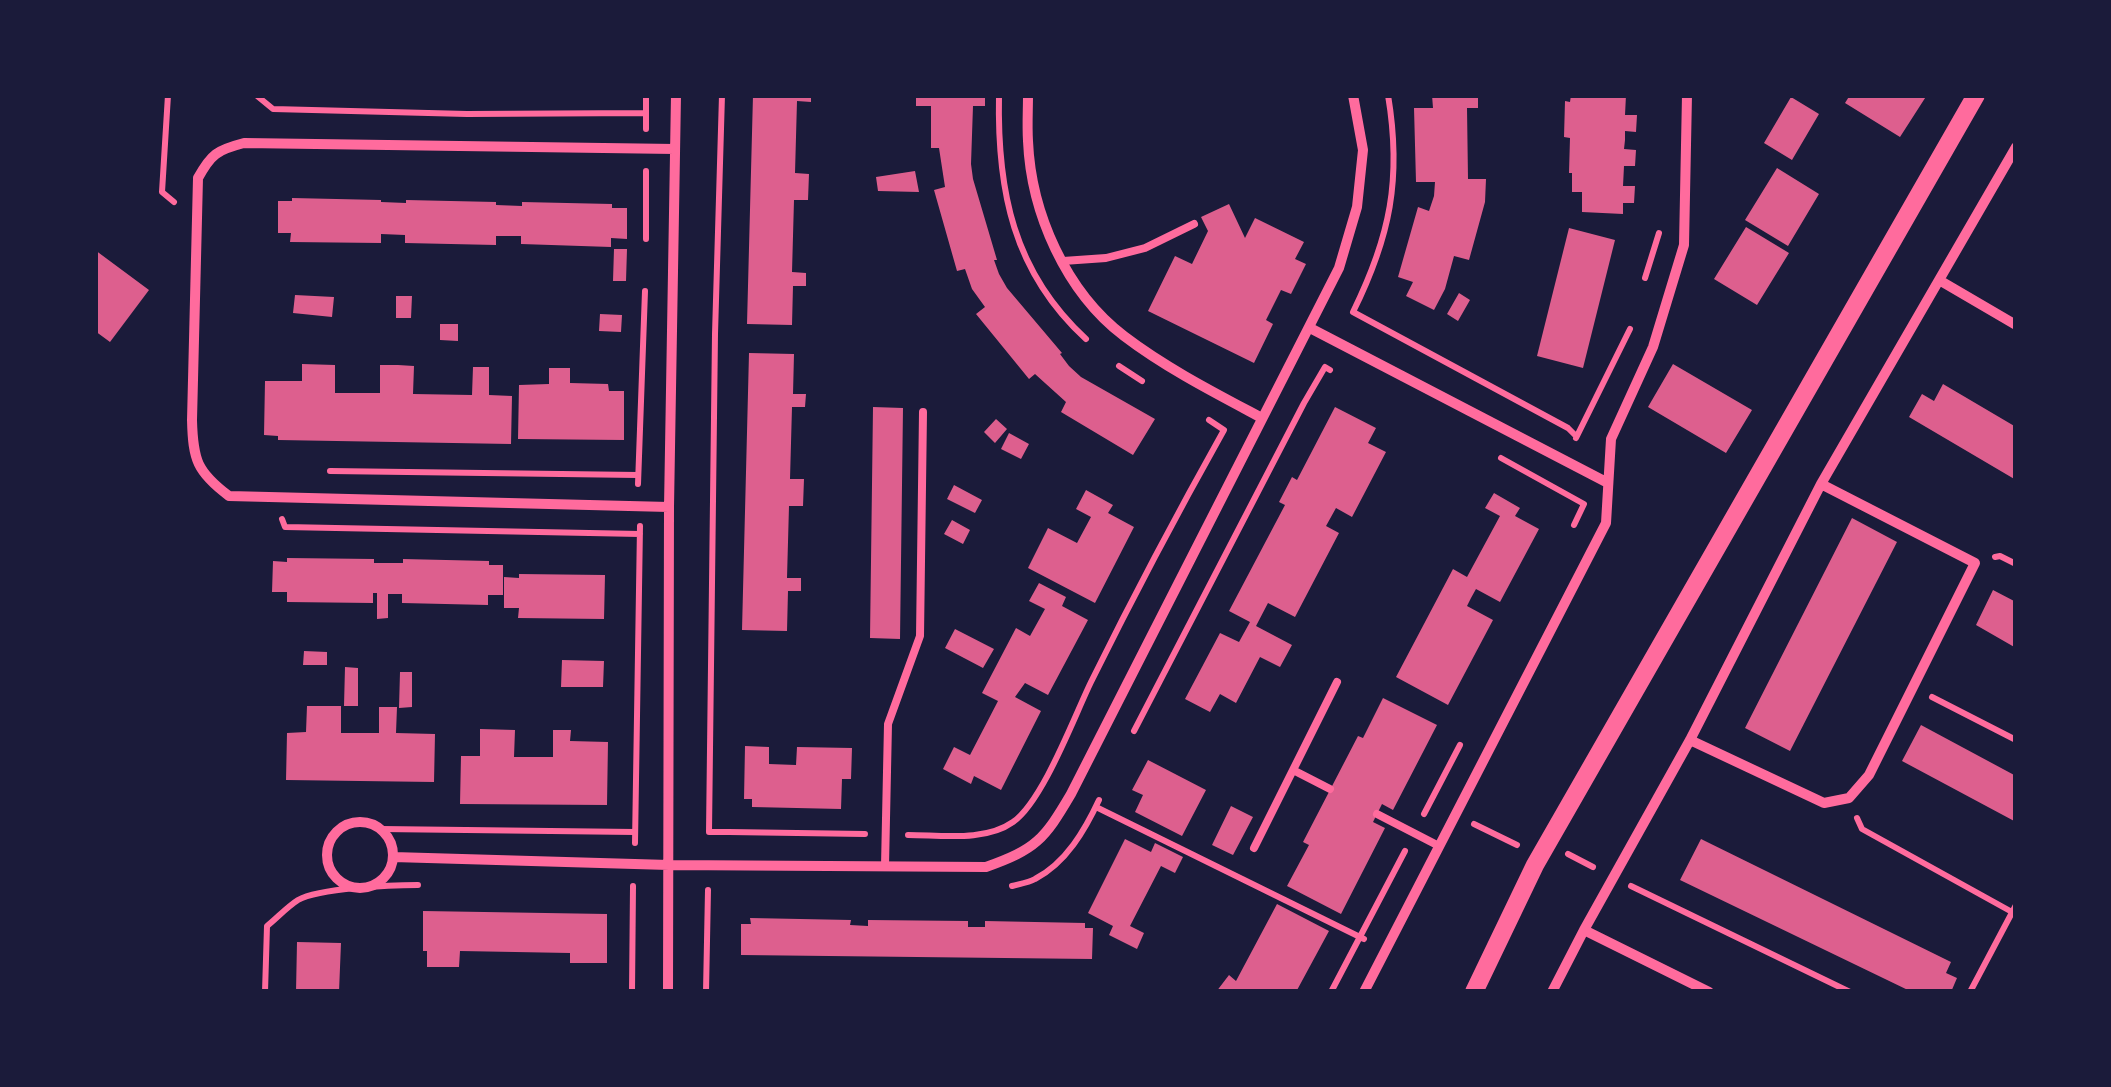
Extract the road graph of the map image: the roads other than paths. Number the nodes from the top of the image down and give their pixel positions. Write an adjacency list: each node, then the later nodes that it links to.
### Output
1 (676, 95): 7 (street)
2 (1028, 95): 9 (street)
3 (1354, 95): 12 (street)
4 (1686, 95): 15 (street)
5 (1976, 95): 31 (street)
6 (2016, 147): 10 (street)
7 (675, 149): 17 (street); 17 (street)
8 (1194, 224): 9 (lane)
9 (1063, 262): 14 (street)
10 (1939, 280): 11 (street); 16 (street)
11 (2016, 324)
12 (1310, 328): 14 (street); 15 (street)
13 (924, 412): 27 (lane)
14 (1262, 418): 27 (street)
15 (1608, 483): 23 (street)
16 (1821, 484): 19 (street); 19 (street)
17 (670, 507): 26 (street)
18 (1337, 682): 20 (lane)
19 (1690, 740): 28 (street)
20 (1293, 770): 21 (lane); 24 (lane)
21 (1330, 789)
22 (1378, 814): 23 (lane)
23 (1439, 846): 30 (street)
24 (1254, 848)
25 (394, 857): 25 (street); 26 (street)
26 (669, 865): 27 (street); 29 (street)
27 (885, 866)
28 (1584, 930): 32 (street); 33 (street)
29 (668, 992)
30 (1364, 992)
31 (1474, 992)
32 (1552, 992)
33 (1709, 992)

